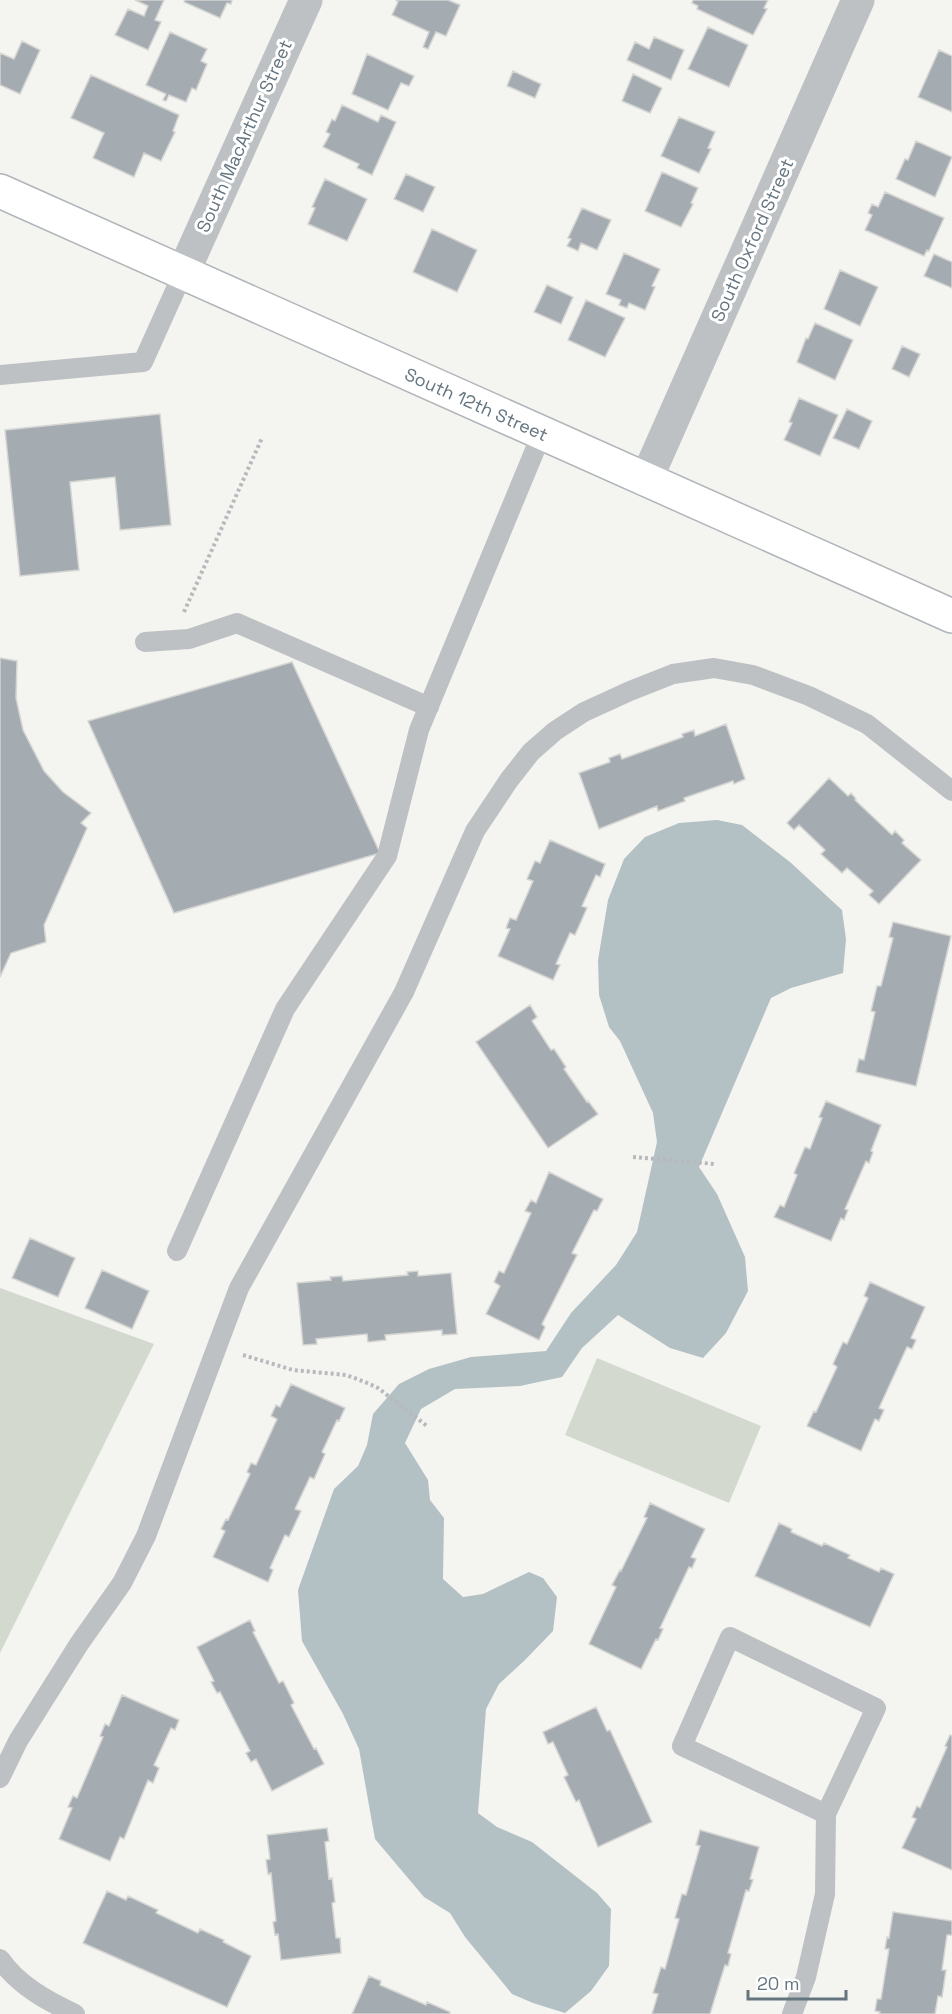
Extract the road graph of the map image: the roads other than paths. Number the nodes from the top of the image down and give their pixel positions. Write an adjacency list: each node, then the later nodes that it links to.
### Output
1 (306, 0): 4 (street, South MacArthur Street)
2 (858, 0): 7 (street, South Oxford Street)
3 (0, 191): 4 (main road, South 12th Street)
4 (183, 273): 5 (lane); 6 (main road, South 12th Street)
5 (0, 375)
6 (542, 434): 7 (main road, South 12th Street); 10 (lane)
7 (646, 480): 8 (main road, South 12th Street)
8 (952, 616)
9 (145, 642): 10 (lane)
10 (429, 707): 12 (lane)
11 (952, 791): 13 (lane)
12 (177, 1251)
13 (0, 1778)
14 (826, 1814): 14 (lane); 17 (lane)
15 (0, 1959): 16 (lane)
16 (75, 2014)
17 (792, 2014)

